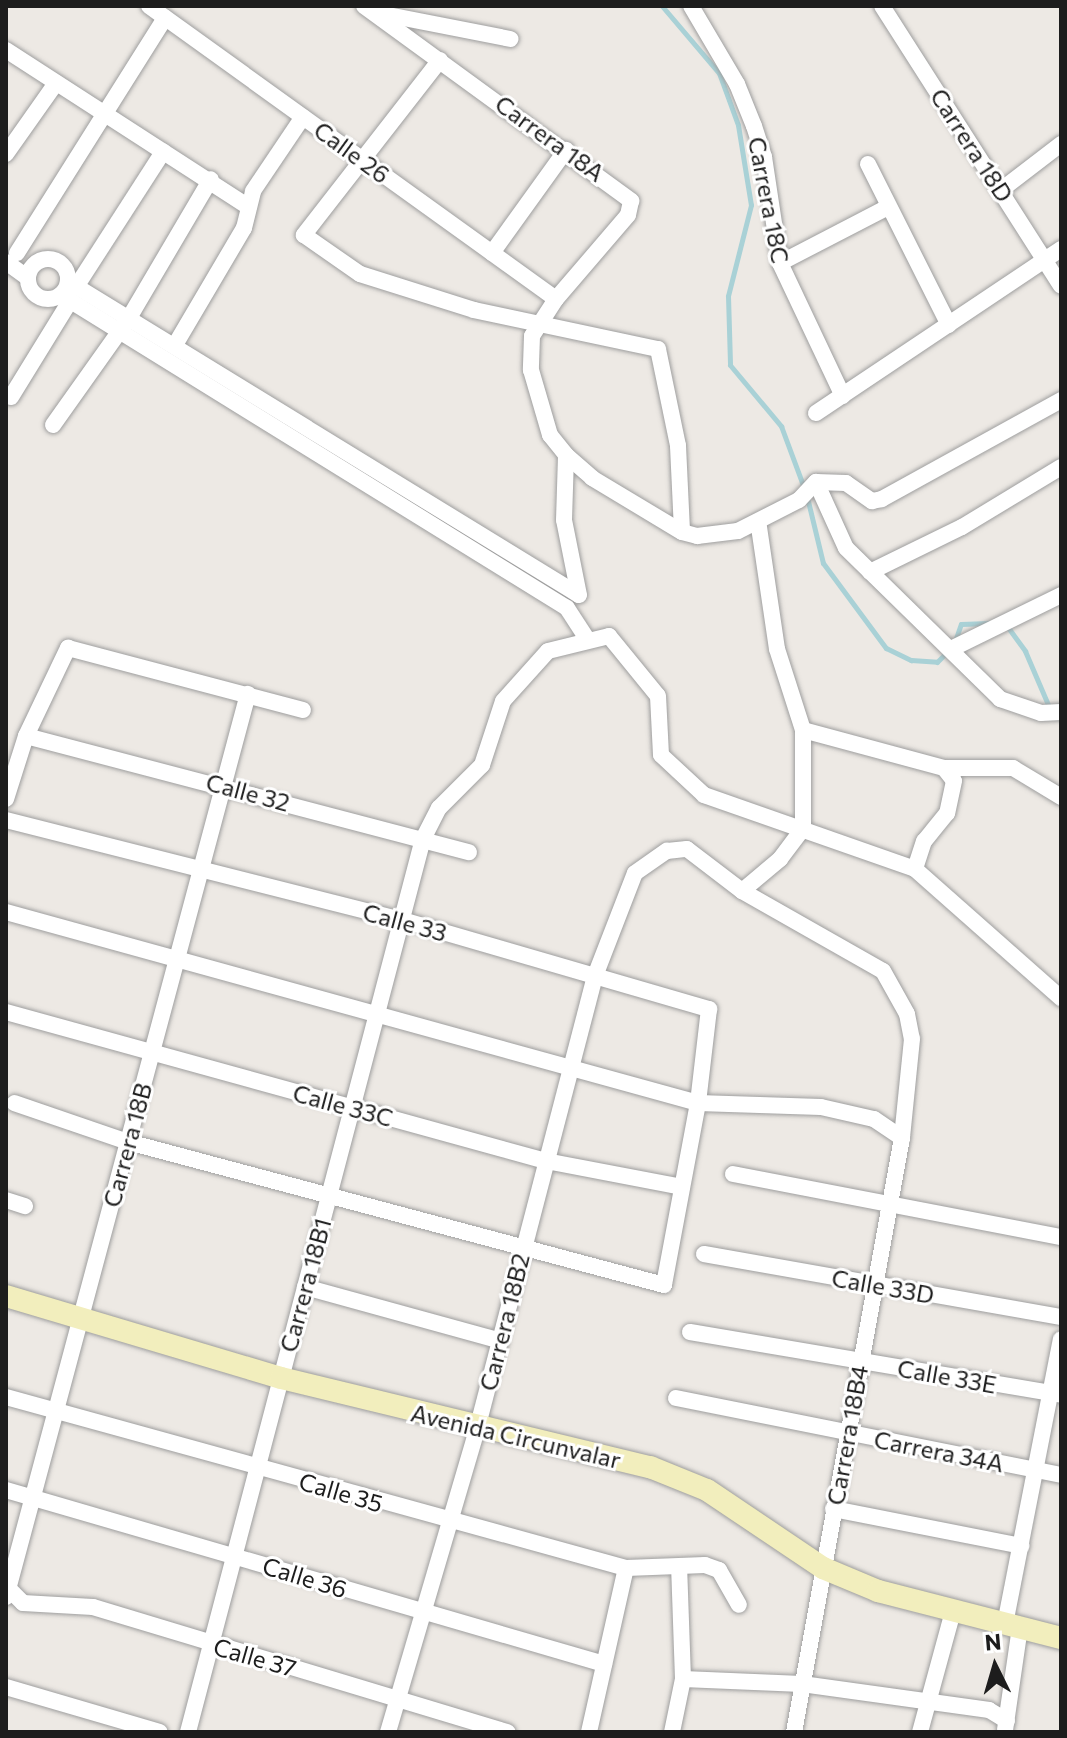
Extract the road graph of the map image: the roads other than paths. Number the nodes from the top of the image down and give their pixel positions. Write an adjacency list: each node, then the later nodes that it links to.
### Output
1 (149, 6): 5 (street, Calle 26)
2 (691, 6): 26 (street, Carrera 18C)
3 (882, 6): 19 (street, Carrera 18D)
4 (371, 8): 6 (street); 8 (street, Carrera 18A)
5 (165, 18): 10 (street); 11 (street, Calle 26)
6 (510, 39)
7 (6, 50): 9 (street)
8 (440, 60): 13 (street, Carrera 18A); 16 (street)
9 (56, 83): 10 (street); 15 (street)
10 (107, 117): 14 (street); 24 (street)
11 (303, 117): 16 (street, Calle 26); 20 (street)
12 (1061, 144): 19 (street)
13 (566, 150): 23 (street); 30 (street, Carrera 18A)
14 (163, 152): 18 (street); 29 (street)
15 (6, 154)
16 (364, 160): 23 (street, Calle 26); 32 (street)
17 (868, 164): 21 (street)
18 (211, 179): 20 (street); 31 (street)
19 (1001, 190): 25 (street, Carrera 18D)
20 (249, 207): 34 (street)
21 (888, 207): 26 (street); 33 (street)
22 (1061, 249): 25 (street)
23 (492, 253): 30 (street, Calle 26)
24 (8, 258): 27 (street)
25 (1046, 260): 28 (street, Carrera 18D); 33 (street)
26 (780, 263): 35 (street, Carrera 18C)
27 (30, 270): 29 (street); 29 (street)
28 (1061, 286)
29 (69, 291): 31 (street); 36 (street)
30 (556, 299): 32 (street)
31 (124, 325): 34 (street); 39 (street); 47 (street)
32 (539, 325): 40 (street); 44 (street)
33 (949, 325): 35 (street)
34 (175, 345): 40 (street)
35 (843, 396): 38 (street)
36 (11, 397)
37 (1061, 400): 42 (street)
38 (816, 413)
39 (53, 425)
40 (566, 455): 44 (street)
41 (1061, 467): 45 (street)
42 (816, 482): 43 (street); 45 (street)
43 (758, 521): 44 (street); 52 (street)
44 (682, 532)
45 (870, 572): 48 (street)
46 (1061, 595): 48 (street)
47 (588, 640): 59 (street); 60 (street, Carrera 18B1)
48 (951, 649): 51 (street)
49 (248, 694): 50 (street); 53 (street); 55 (street, Carrera 18B)
50 (303, 710)
51 (1061, 712)
52 (803, 730): 54 (street); 59 (street)
53 (26, 736): 55 (street, Calle 32); 56 (street)
54 (944, 768): 57 (street); 63 (street)
55 (224, 785): 60 (street, Calle 32); 62 (street, Carrera 18B)
56 (6, 797)
57 (1061, 797)
58 (6, 820): 62 (street, Calle 33)
59 (803, 829): 63 (street); 64 (street)
60 (423, 839): 61 (street, Calle 32); 66 (street, Carrera 18B1)
61 (469, 852)
62 (201, 869): 66 (street, Calle 33); 67 (street, Carrera 18B)
63 (915, 869): 69 (street)
64 (742, 891): 68 (street, Carrera 18B2); 77 (street, Carrera 18B4)
65 (6, 912): 67 (street)
66 (402, 920): 68 (street, Calle 33); 71 (street, Carrera 18B1)
67 (177, 959): 71 (street); 72 (street, Carrera 18B)
68 (595, 976): 73 (street, Carrera 18B2); 75 (street, Calle 33)
69 (1061, 998)
70 (6, 1012): 72 (street, Calle 33C)
71 (377, 1014): 73 (street); 76 (street, Carrera 18B1)
72 (151, 1056): 76 (street, Calle 33C); 78 (street, Carrera 18B)
73 (570, 1068): 75 (street); 79 (street, Carrera 18B2)
74 (14, 1103): 78 (street)
75 (698, 1103): 77 (street); 81 (street)
76 (352, 1107): 79 (street, Calle 33C); 82 (street, Carrera 18B1)
77 (902, 1138): 84 (street, Carrera 18B4)
78 (128, 1142): 82 (street); 93 (street, Carrera 18B)
79 (546, 1161): 81 (street, Calle 33C); 87 (street, Carrera 18B2)
80 (733, 1174): 84 (street)
81 (682, 1187): 87 (street)
82 (329, 1197): 87 (street); 90 (street, Carrera 18B1)
83 (6, 1200): 85 (street)
84 (889, 1205): 86 (street); 89 (street, Carrera 18B4)
85 (25, 1206)
86 (1061, 1237)
87 (522, 1250): 96 (street, Carrera 18B2)
88 (704, 1254): 89 (street, Calle 33D)
89 (875, 1284): 92 (street, Calle 33D); 97 (street, Carrera 18B4)
90 (305, 1287): 96 (street); 98 (street, Carrera 18B1)
91 (6, 1296): 93 (main road, Avenida Circunvalar)
92 (1061, 1317)
93 (81, 1318): 98 (main road, Avenida Circunvalar); 102 (street, Carrera 18B)
94 (690, 1332): 97 (street, Calle 33E)
95 (1061, 1339): 99 (street)
96 (501, 1341): 103 (street, Carrera 18B2)
97 (860, 1361): 99 (street, Calle 33E); 104 (street, Carrera 18B4)
98 (281, 1378): 103 (main road, Avenida Circunvalar); 105 (street, Carrera 18B1)
99 (1056, 1394): 106 (street)
100 (6, 1397): 102 (street, Calle 35)
101 (676, 1398): 104 (street, Carrera 34A)
102 (56, 1412): 105 (street, Calle 35); 109 (street, Carrera 18B)
103 (477, 1429): 111 (street, Carrera 18B2); 116 (main road, Avenida Circunvalar)
104 (847, 1432): 106 (street, Carrera 34A); 110 (street, Carrera 18B4)
105 (257, 1468): 111 (street, Calle 35); 113 (street, Carrera 18B1)
106 (1035, 1470): 107 (street, Carrera 34A); 112 (street)
107 (1061, 1475)
108 (6, 1490): 109 (street, Calle 36)
109 (32, 1497): 113 (street, Calle 36); 117 (street, Carrera 18B)
110 (833, 1509): 112 (street); 116 (street, Carrera 18B4)
111 (449, 1522): 115 (street, Calle 35); 120 (street, Carrera 18B2)
112 (1021, 1546): 121 (street)
113 (234, 1556): 120 (street, Calle 36); 123 (street, Carrera 18B1)
114 (679, 1567): 115 (street, Calle 35); 118 (street, Calle 35); 125 (street)
115 (626, 1568): 124 (street)
116 (823, 1568): 119 (main road, Avenida Circunvalar); 126 (street, Carrera 18B4)
117 (7, 1590): 123 (street, Calle 37)
118 (739, 1605)
119 (953, 1611): 121 (main road, Avenida Circunvalar); 129 (street)
120 (423, 1612): 124 (street, Calle 36); 128 (street, Carrera 18B2)
121 (1012, 1626): 122 (main road, Avenida Circunvalar); 130 (street)
122 (1061, 1638)
123 (211, 1644): 128 (street, Calle 37); 132 (street, Carrera 18B1)
124 (604, 1664): 135 (street)
125 (683, 1679): 126 (street); 136 (street)
126 (802, 1684): 129 (street); 137 (street, Carrera 18B4)
127 (6, 1687): 131 (street)
128 (398, 1699): 133 (street, Carrera 18B2); 134 (street, Calle 37)
129 (925, 1703): 130 (street); 138 (street)
130 (1006, 1726)
131 (160, 1732)
132 (188, 1732)
133 (388, 1732)
134 (508, 1732)
135 (589, 1732)
136 (672, 1732)
137 (794, 1732)
138 (920, 1732)

